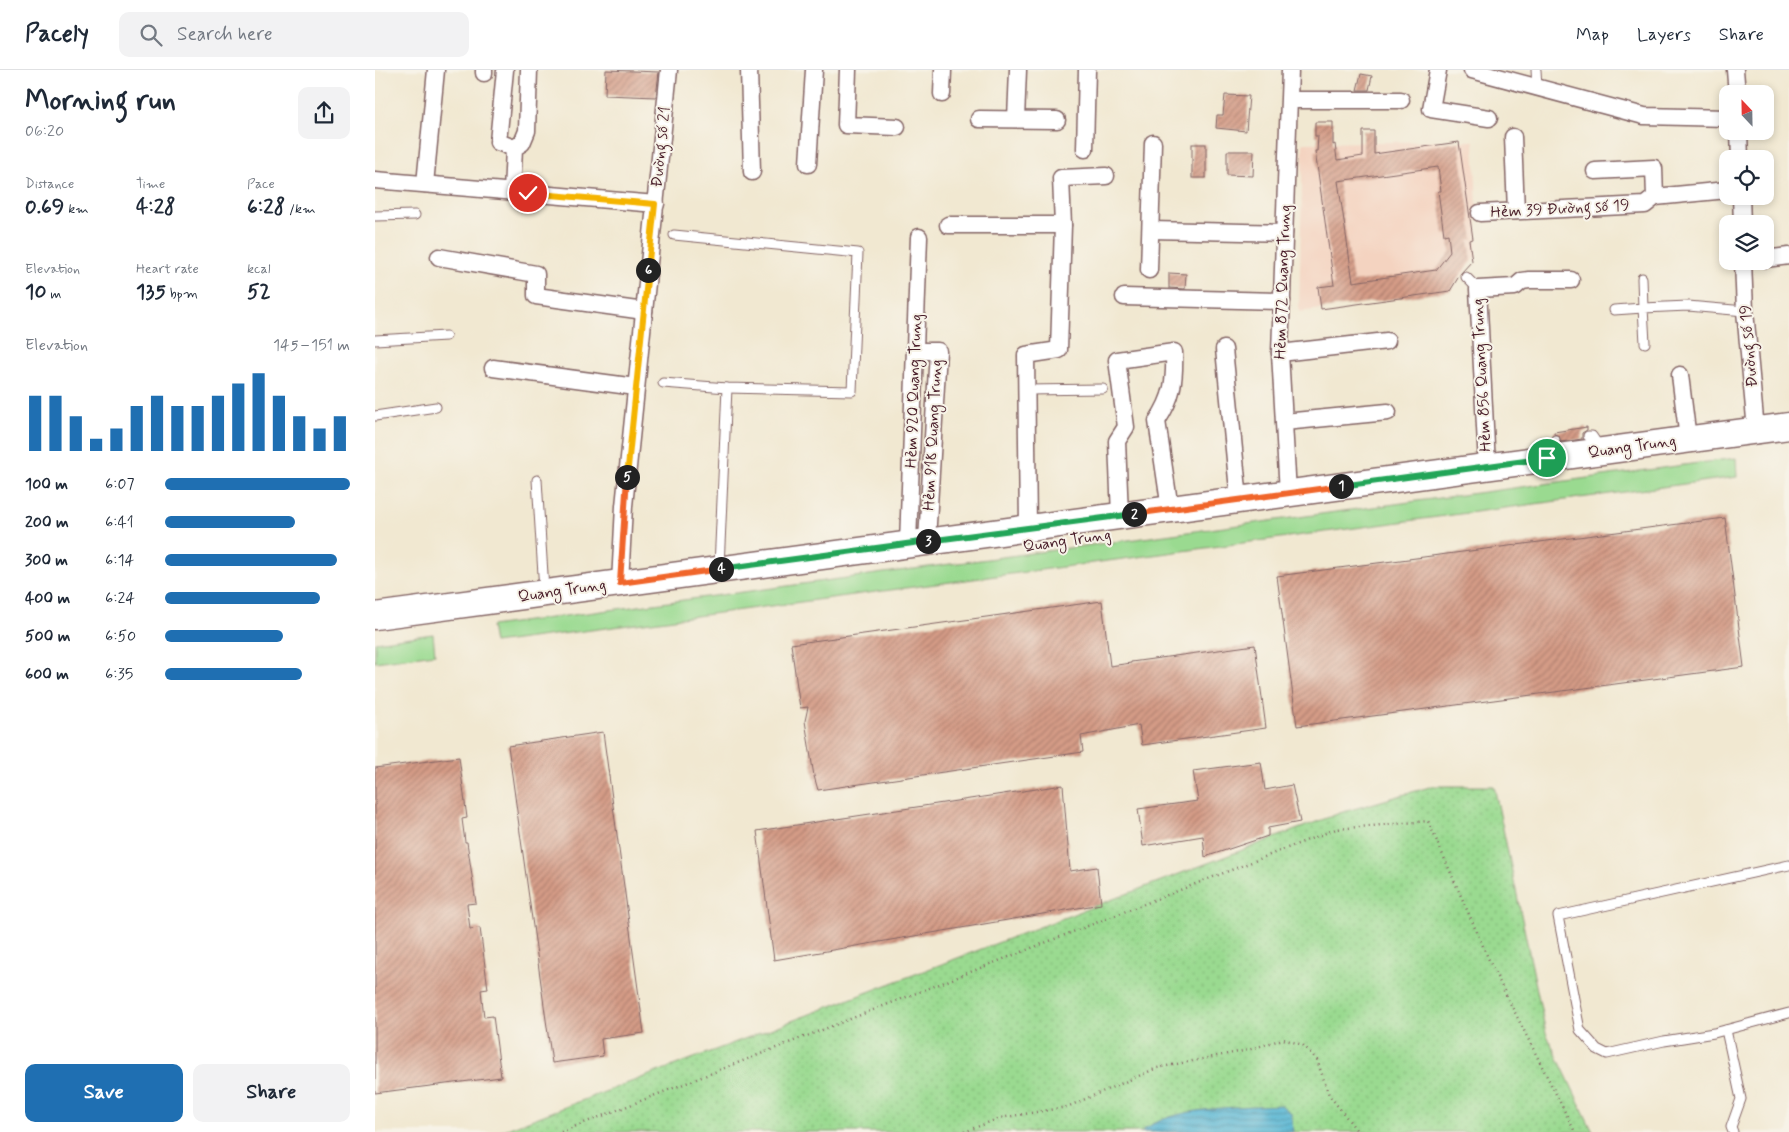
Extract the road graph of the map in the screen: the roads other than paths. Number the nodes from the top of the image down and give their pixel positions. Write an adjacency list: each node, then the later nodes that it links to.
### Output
1 (436, 70): 36 (street)
2 (505, 70): 29 (street)
3 (529, 70): 29 (street)
4 (669, 70): 40 (street, Đường số 21)
5 (749, 70): 33 (street)
6 (814, 70): 31 (street)
7 (848, 70): 26 (street)
8 (943, 70): 18 (street)
9 (1018, 70): 24 (street)
10 (1087, 70): 30 (street)
11 (1290, 70): 19 (street, Hẻm 872 Quang Trung)
12 (1437, 70): 21 (street)
13 (1472, 70): 17 (street)
14 (1536, 70): 17 (lane)
15 (1735, 70): 16 (street)
16 (1736, 85)
17 (1537, 88): 22 (street)
18 (943, 94)
19 (1290, 100): 20 (street); 48 (street, Hẻm 872 Quang Trung)
20 (1401, 100)
21 (1489, 118)
22 (1719, 118)
23 (979, 119): 24 (street)
24 (1016, 119): 25 (street)
25 (1057, 120)
26 (897, 127)
27 (1513, 136): 41 (street)
28 (1153, 143): 47 (street)
29 (514, 148): 38 (street)
30 (1085, 148)
31 (808, 164)
32 (1595, 171): 39 (street)
33 (752, 172)
34 (1106, 176): 46 (street)
35 (375, 180): 36 (street)
36 (425, 184): 38 (street)
37 (1719, 191): 39 (street, Hẻm 39 Đường số 19)
38 (512, 192): 40 (street)
39 (1655, 197): 41 (street, Hẻm 39 Đường số 19)
40 (655, 204): 64 (street, Đường số 21)
41 (1515, 211): 42 (street, Hẻm 39 Đường số 19)
42 (1480, 213)
43 (415, 215): 44 (lane)
44 (375, 216)
45 (948, 225): 46 (street)
46 (1063, 226): 79 (street)
47 (1151, 230): 48 (street); 54 (street)
48 (1284, 232): 61 (street, Hẻm 872 Quang Trung)
49 (674, 235): 77 (lane)
50 (919, 237): 71 (street, Hẻm 920 Quang Trung)
51 (1789, 256): 53 (street)
52 (439, 257): 64 (street)
53 (1774, 257)
54 (1149, 270)
55 (1743, 270): 65 (street, Đường số 19)
56 (1466, 277): 59 (lane)
57 (1643, 278): 62 (lane)
58 (1571, 280): 59 (street, Hẻm 856 Quang Trung)
59 (1478, 289): 88 (street, Hẻm 856 Quang Trung)
60 (1124, 297): 61 (street)
61 (1282, 301): 72 (street, Hẻm 872 Quang Trung)
62 (1643, 308): 63 (lane); 65 (lane); 69 (lane)
63 (1614, 310)
64 (644, 311): 76 (street, Đường số 21)
65 (1745, 311): 86 (street, Đường số 19)
66 (446, 336): 67 (lane)
67 (375, 340)
68 (1387, 341): 72 (street)
69 (1645, 343)
70 (1224, 350): 91 (street)
71 (915, 351): 95 (street, Hẻm 920 Quang Trung); 95 (street, Hẻm 918 Quang Trung)
72 (1280, 353): 83 (street, Hẻm 872 Quang Trung)
73 (493, 368): 76 (street)
74 (1680, 375): 85 (street)
75 (663, 384): 77 (lane)
76 (636, 387): 97 (street, Đường số 21)
77 (727, 388): 96 (lane)
78 (1103, 389): 79 (lane)
79 (1026, 390): 94 (street)
80 (436, 407): 82 (lane)
81 (1388, 412): 83 (street)
82 (375, 416)
83 (1284, 422): 90 (street, Hẻm 872 Quang Trung)
84 (1789, 426): 86 (main road, Quang Trung)
85 (1687, 439): 86 (main road, Quang Trung); 88 (main road, Quang Trung)
86 (1757, 439): 87 (main road, Quang Trung); 97 (main road, Quang Trung)
87 (1789, 444)
88 (1487, 466): 90 (main road, Quang Trung)
89 (537, 480): 98 (lane)
90 (1288, 493): 91 (main road, Quang Trung)
91 (1239, 500): 92 (main road, Quang Trung)
92 (1170, 509): 93 (main road, Quang Trung); 93 (street)
93 (1120, 516): 94 (main road, Quang Trung)
94 (1028, 528): 95 (main road, Quang Trung)
95 (918, 543): 96 (main road, Quang Trung)
96 (719, 570): 97 (main road, Quang Trung)
97 (620, 592): 98 (main road, Quang Trung); 99 (main road, Quang Trung)
98 (544, 593): 99 (main road, Quang Trung)
99 (460, 613): 100 (main road, Quang Trung); 101 (main road, Quang Trung)
100 (375, 616)
101 (375, 634)
102 (1789, 865): 104 (lane)
103 (1789, 1013): 104 (lane)
104 (1726, 1030): 105 (lane)
105 (1733, 1132)

